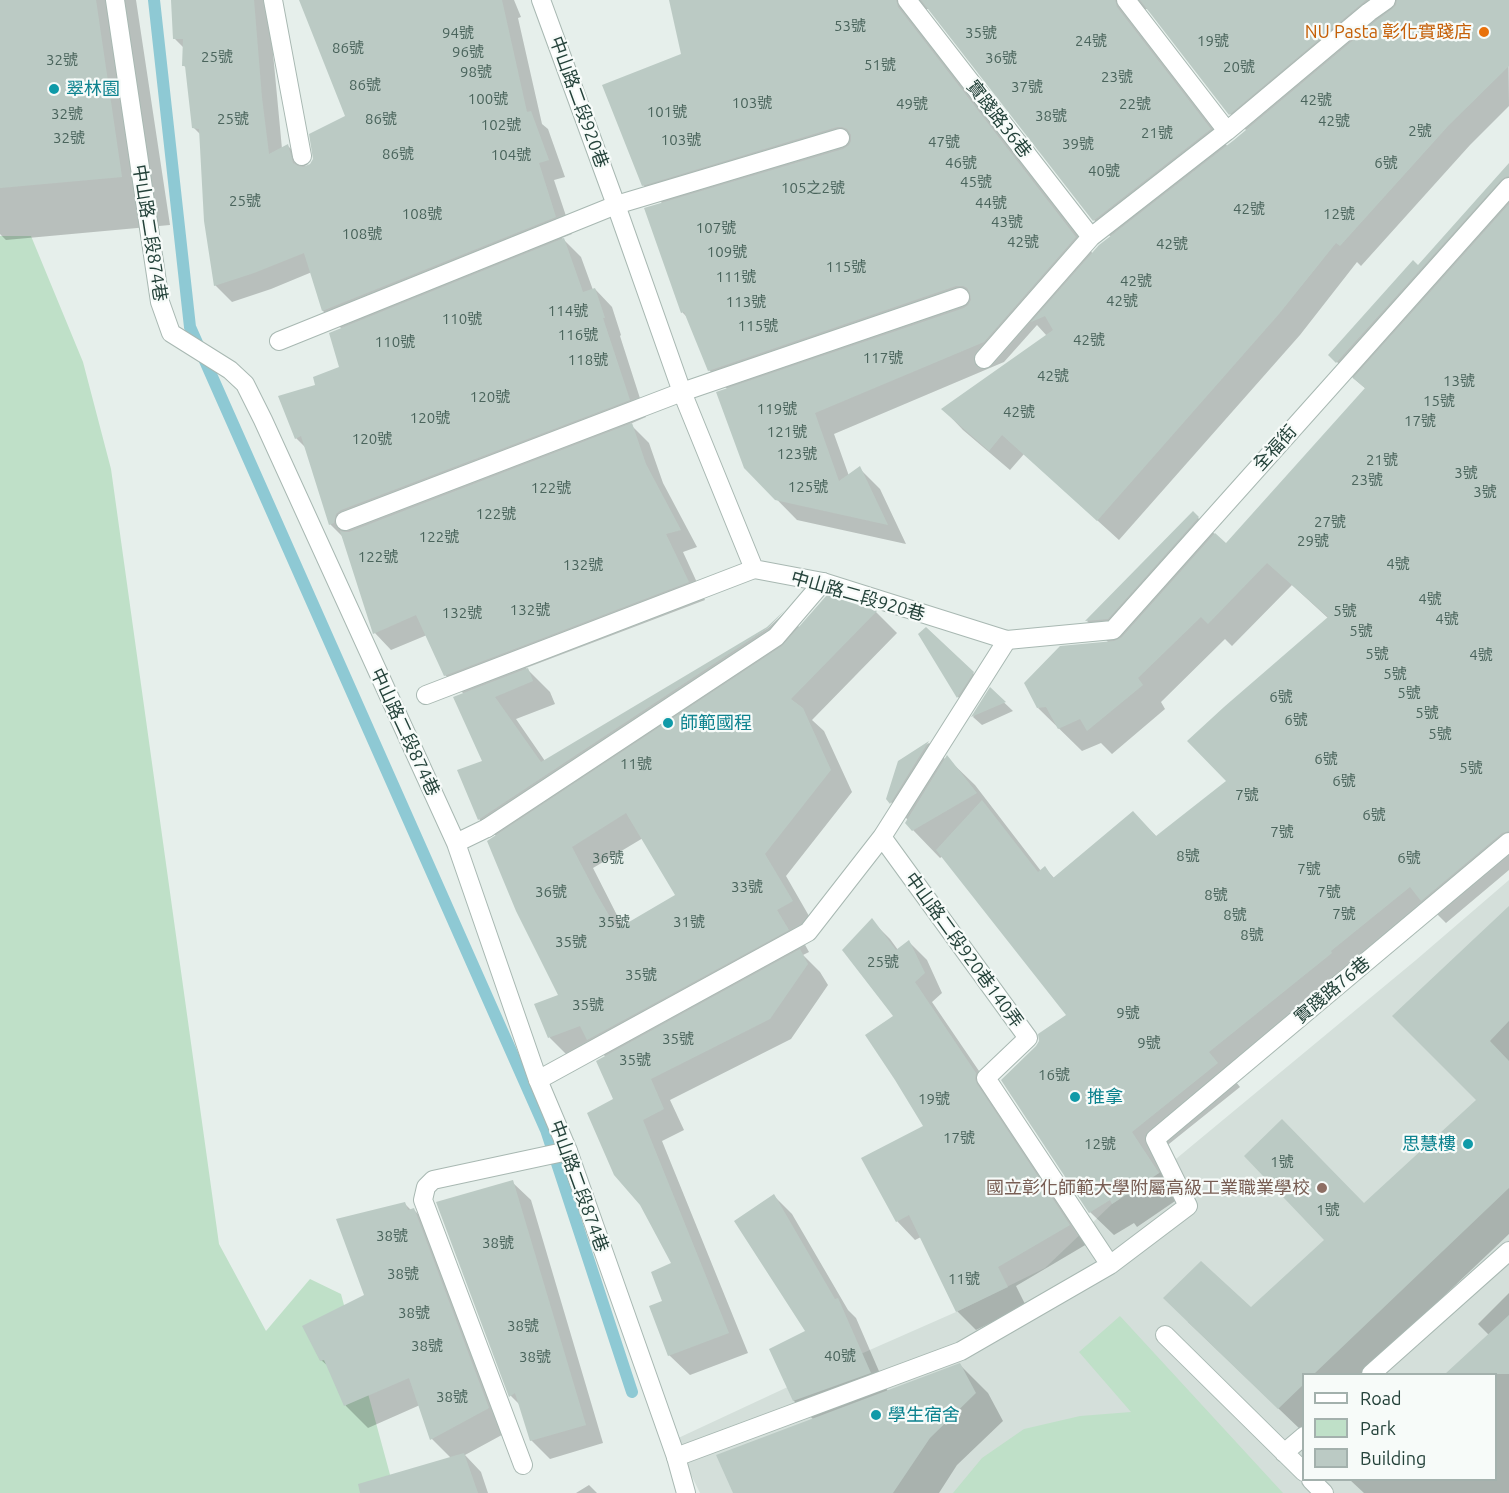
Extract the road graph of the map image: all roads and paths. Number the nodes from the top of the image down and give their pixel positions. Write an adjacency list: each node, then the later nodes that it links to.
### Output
1 (115, 0): 25 (street, 中山路二段874巷)
2 (273, 0): 10 (street)
3 (541, 0): 12 (street, 中山路二段920巷)
4 (907, 0): 13 (street, 實踐路36巷)
5 (1126, 0): 8 (street)
6 (1386, 0): 7 (street)
7 (1364, 6): 8 (street)
8 (1227, 131): 13 (street)
9 (840, 138): 12 (street)
10 (302, 156)
11 (1509, 187): 21 (street, 全福街)
12 (616, 205): 15 (street); 17 (street, 中山路二段920巷)
13 (1091, 237): 16 (street)
14 (960, 297): 17 (street)
15 (279, 341)
16 (984, 359)
17 (682, 392): 18 (street); 19 (street, 中山路二段920巷)
18 (345, 521)
19 (754, 569): 20 (street, 中山路二段920巷); 22 (street)
20 (823, 582): 21 (street, 中山路二段920巷); 25 (street)
21 (1007, 640): 23 (street)
22 (426, 695)
23 (882, 837): 26 (street); 29 (street, 中山路二段920巷140弄)
24 (1509, 842): 29 (street, 實踐路76巷)
25 (456, 843): 26 (street, 中山路二段874巷)
26 (538, 1080): 27 (street, 中山路二段874巷)
27 (558, 1153): 34 (street, 中山路二段874巷); 35 (street)
28 (1509, 1251): 31 (street)
29 (1110, 1265): 34 (street)
30 (1166, 1335): 33 (street)
31 (1372, 1373)
32 (1302, 1438): 33 (street)
33 (1284, 1453): 36 (street)
34 (676, 1457): 38 (street, 中山路二段874巷)
35 (523, 1466)
36 (1302, 1470)
37 (1313, 1481): 39 (street)
38 (686, 1493)
39 (1324, 1493)

